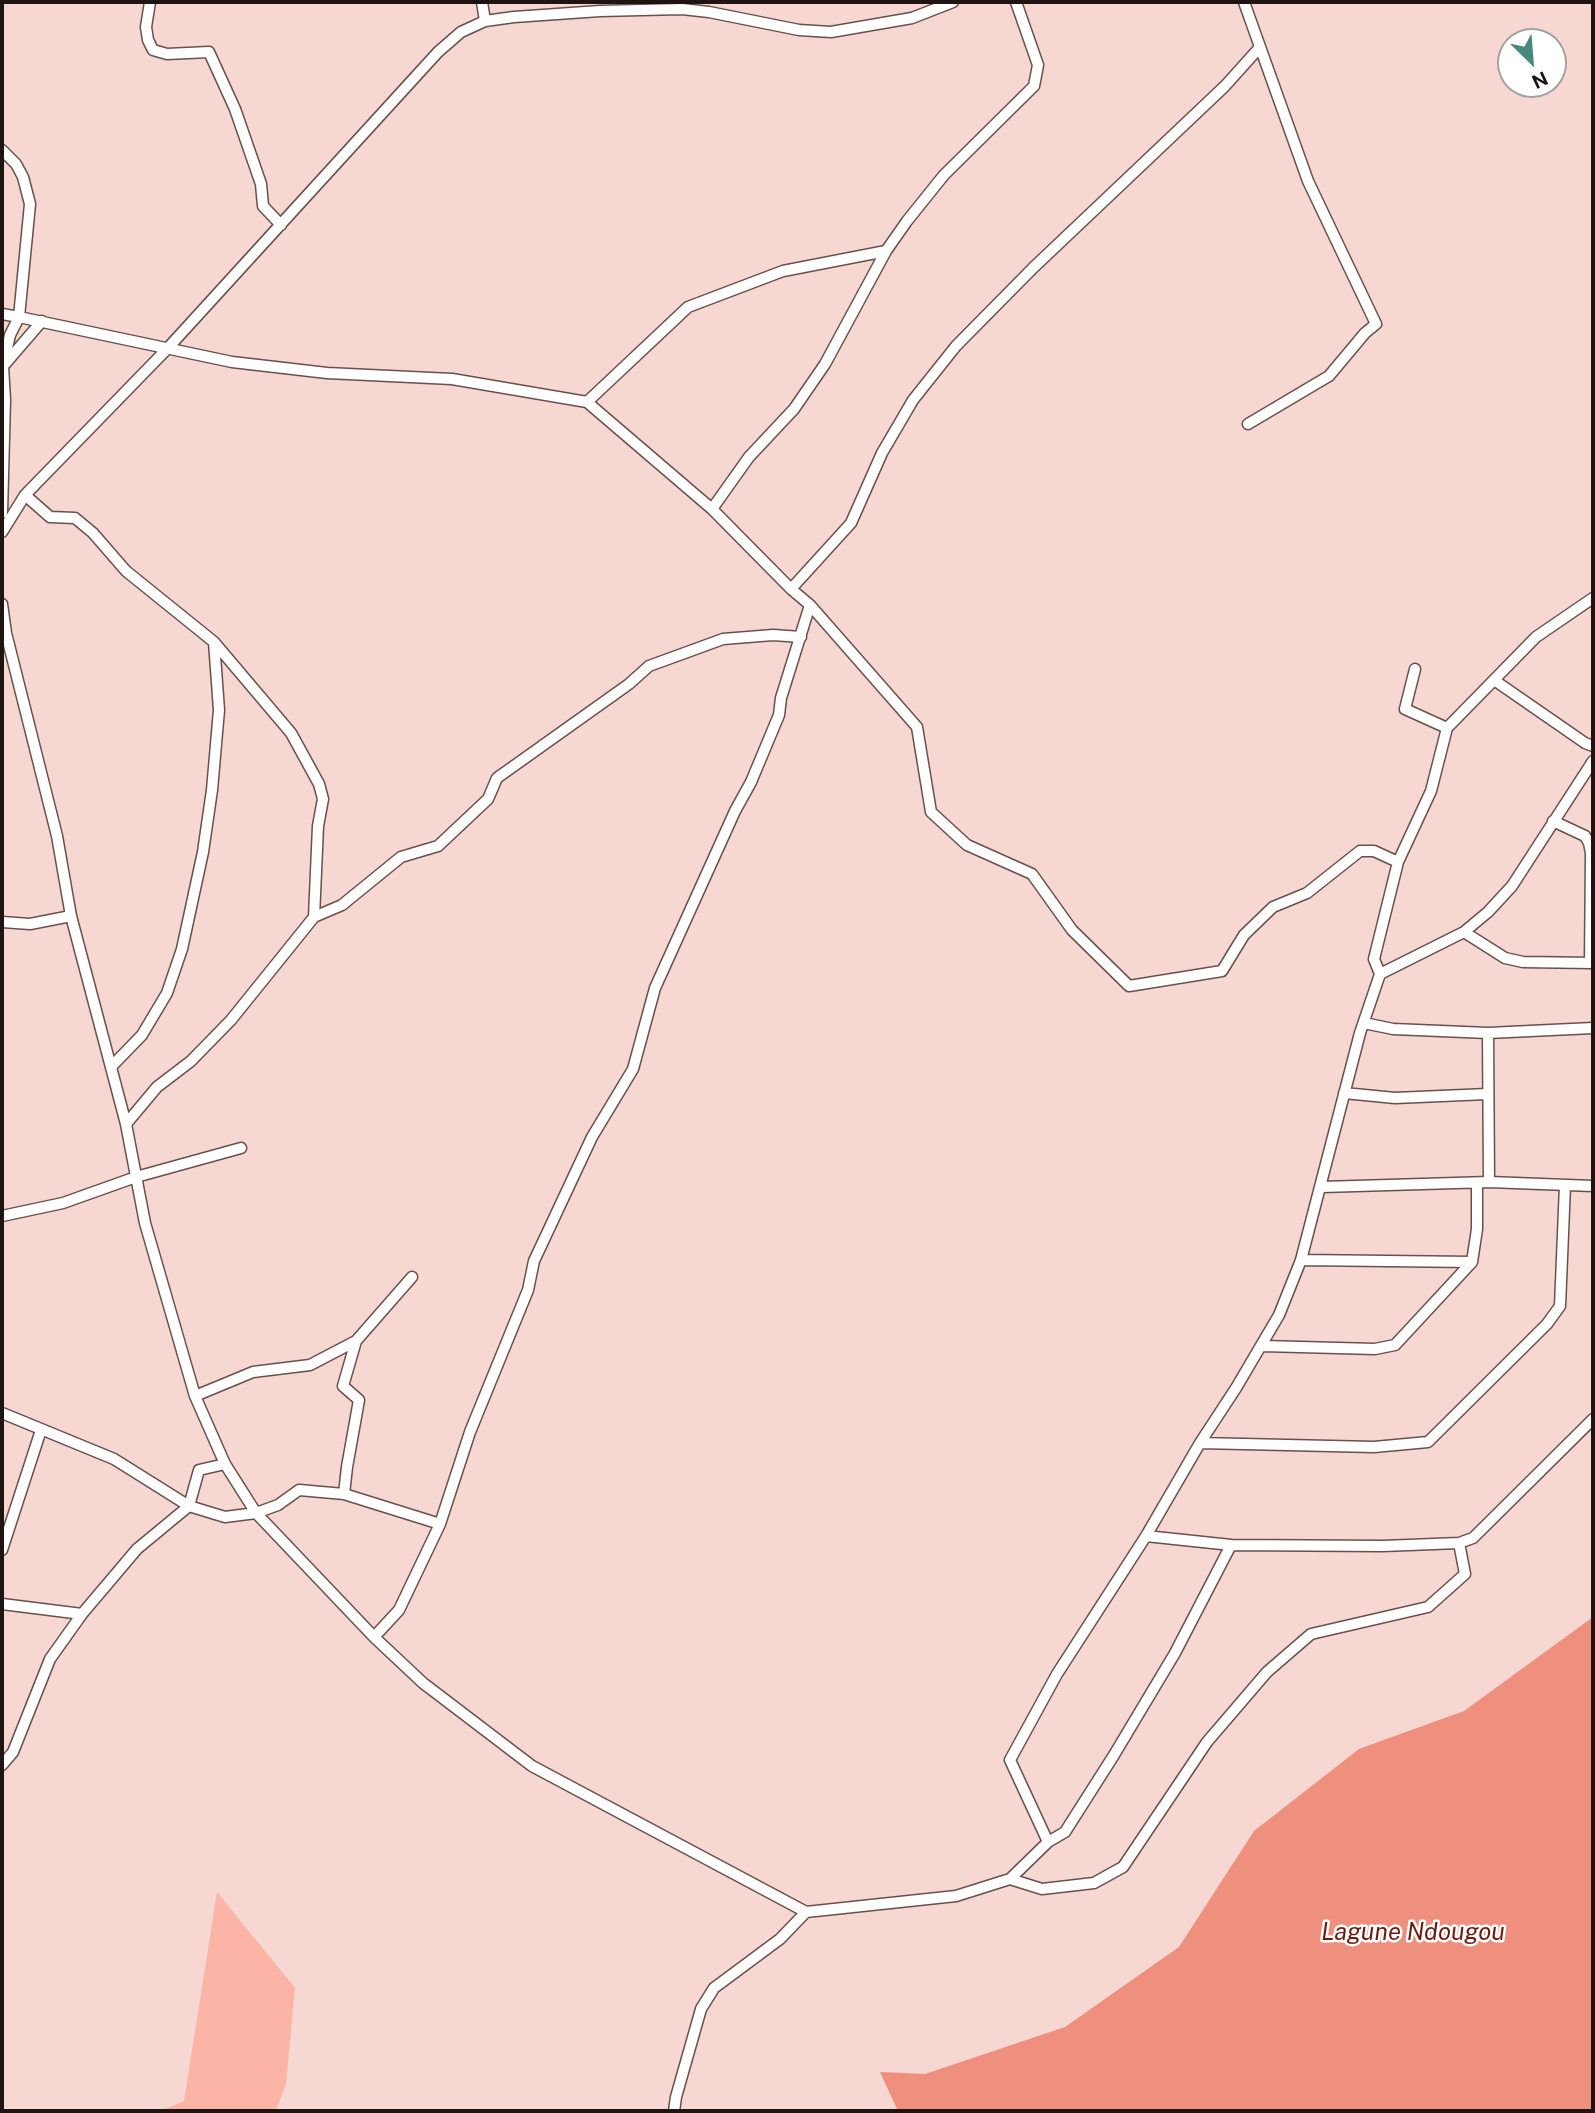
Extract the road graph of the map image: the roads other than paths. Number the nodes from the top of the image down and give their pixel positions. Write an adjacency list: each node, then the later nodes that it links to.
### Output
1 (149, 2): 9 (street)
2 (482, 2): 6 (street)
3 (953, 2): 6 (street)
4 (1016, 2): 10 (street)
5 (1244, 2): 7 (street)
6 (485, 21): 9 (street)
7 (1261, 47): 17 (street); 22 (street)
8 (2, 150): 12 (street)
9 (281, 225): 14 (street)
10 (886, 251): 16 (street); 19 (street)
11 (2, 314): 12 (street)
12 (19, 317): 13 (street); 15 (street)
13 (42, 321): 14 (street); 15 (street)
14 (167, 349): 16 (street); 18 (street)
15 (3, 366): 20 (street)
16 (587, 402): 19 (street)
17 (1248, 424)
18 (25, 495): 21 (street); 27 (street)
19 (712, 509): 22 (street)
20 (2, 513)
21 (2, 532)
22 (790, 589): 25 (street)
23 (1593, 597): 29 (street)
24 (2, 604): 35 (street)
25 (810, 605): 26 (street); 34 (street)
26 (801, 636): 36 (street); 69 (street)
27 (214, 642): 36 (street); 44 (street)
28 (1415, 669): 30 (street)
29 (1494, 680): 30 (street); 31 (street)
30 (1447, 728): 34 (street)
31 (1593, 746)
32 (1593, 761): 33 (street)
33 (1553, 821): 38 (street); 39 (street)
34 (1398, 862): 40 (street)
35 (71, 916): 37 (street); 44 (street)
36 (314, 917): 47 (street)
37 (2, 922)
38 (1464, 932): 39 (street); 40 (street)
39 (1592, 963)
40 (1380, 974): 41 (street)
41 (1364, 1023): 43 (street); 45 (street)
42 (1593, 1028): 43 (street)
43 (1488, 1032): 46 (street)
44 (111, 1067): 47 (street)
45 (1345, 1093): 46 (street); 53 (street)
46 (1487, 1094): 50 (street)
47 (126, 1124): 49 (street)
48 (241, 1148): 49 (street)
49 (136, 1177): 54 (street); 60 (street)
50 (1483, 1182): 51 (street); 53 (street); 56 (street)
51 (1565, 1185): 52 (street); 64 (street)
52 (1593, 1186)
53 (1322, 1187): 55 (street)
54 (2, 1216)
55 (1301, 1260): 56 (street); 59 (street)
56 (1472, 1262): 59 (street)
57 (412, 1277): 58 (street)
58 (356, 1341): 60 (street); 66 (street)
59 (1263, 1346): 64 (street)
60 (195, 1396): 65 (street)
61 (2, 1413): 63 (street)
62 (1593, 1419): 71 (street)
63 (41, 1430): 67 (street); 73 (street)
64 (1200, 1443): 70 (street)
65 (225, 1464): 67 (street); 68 (street)
66 (344, 1494): 68 (street); 69 (street)
67 (189, 1506): 68 (street); 75 (street)
68 (256, 1513): 76 (street)
69 (440, 1524): 76 (street)
70 (1146, 1536): 72 (street); 78 (street)
71 (1459, 1543): 72 (street); 79 (street)
72 (1231, 1545): 78 (street)
73 (2, 1550)
74 (2, 1604): 75 (street)
75 (82, 1614): 77 (street)
76 (374, 1637): 80 (street)
77 (2, 1765)
78 (1048, 1842): 79 (street)
79 (1010, 1879): 80 (street)
80 (806, 1912): 81 (street)
81 (674, 2111)

